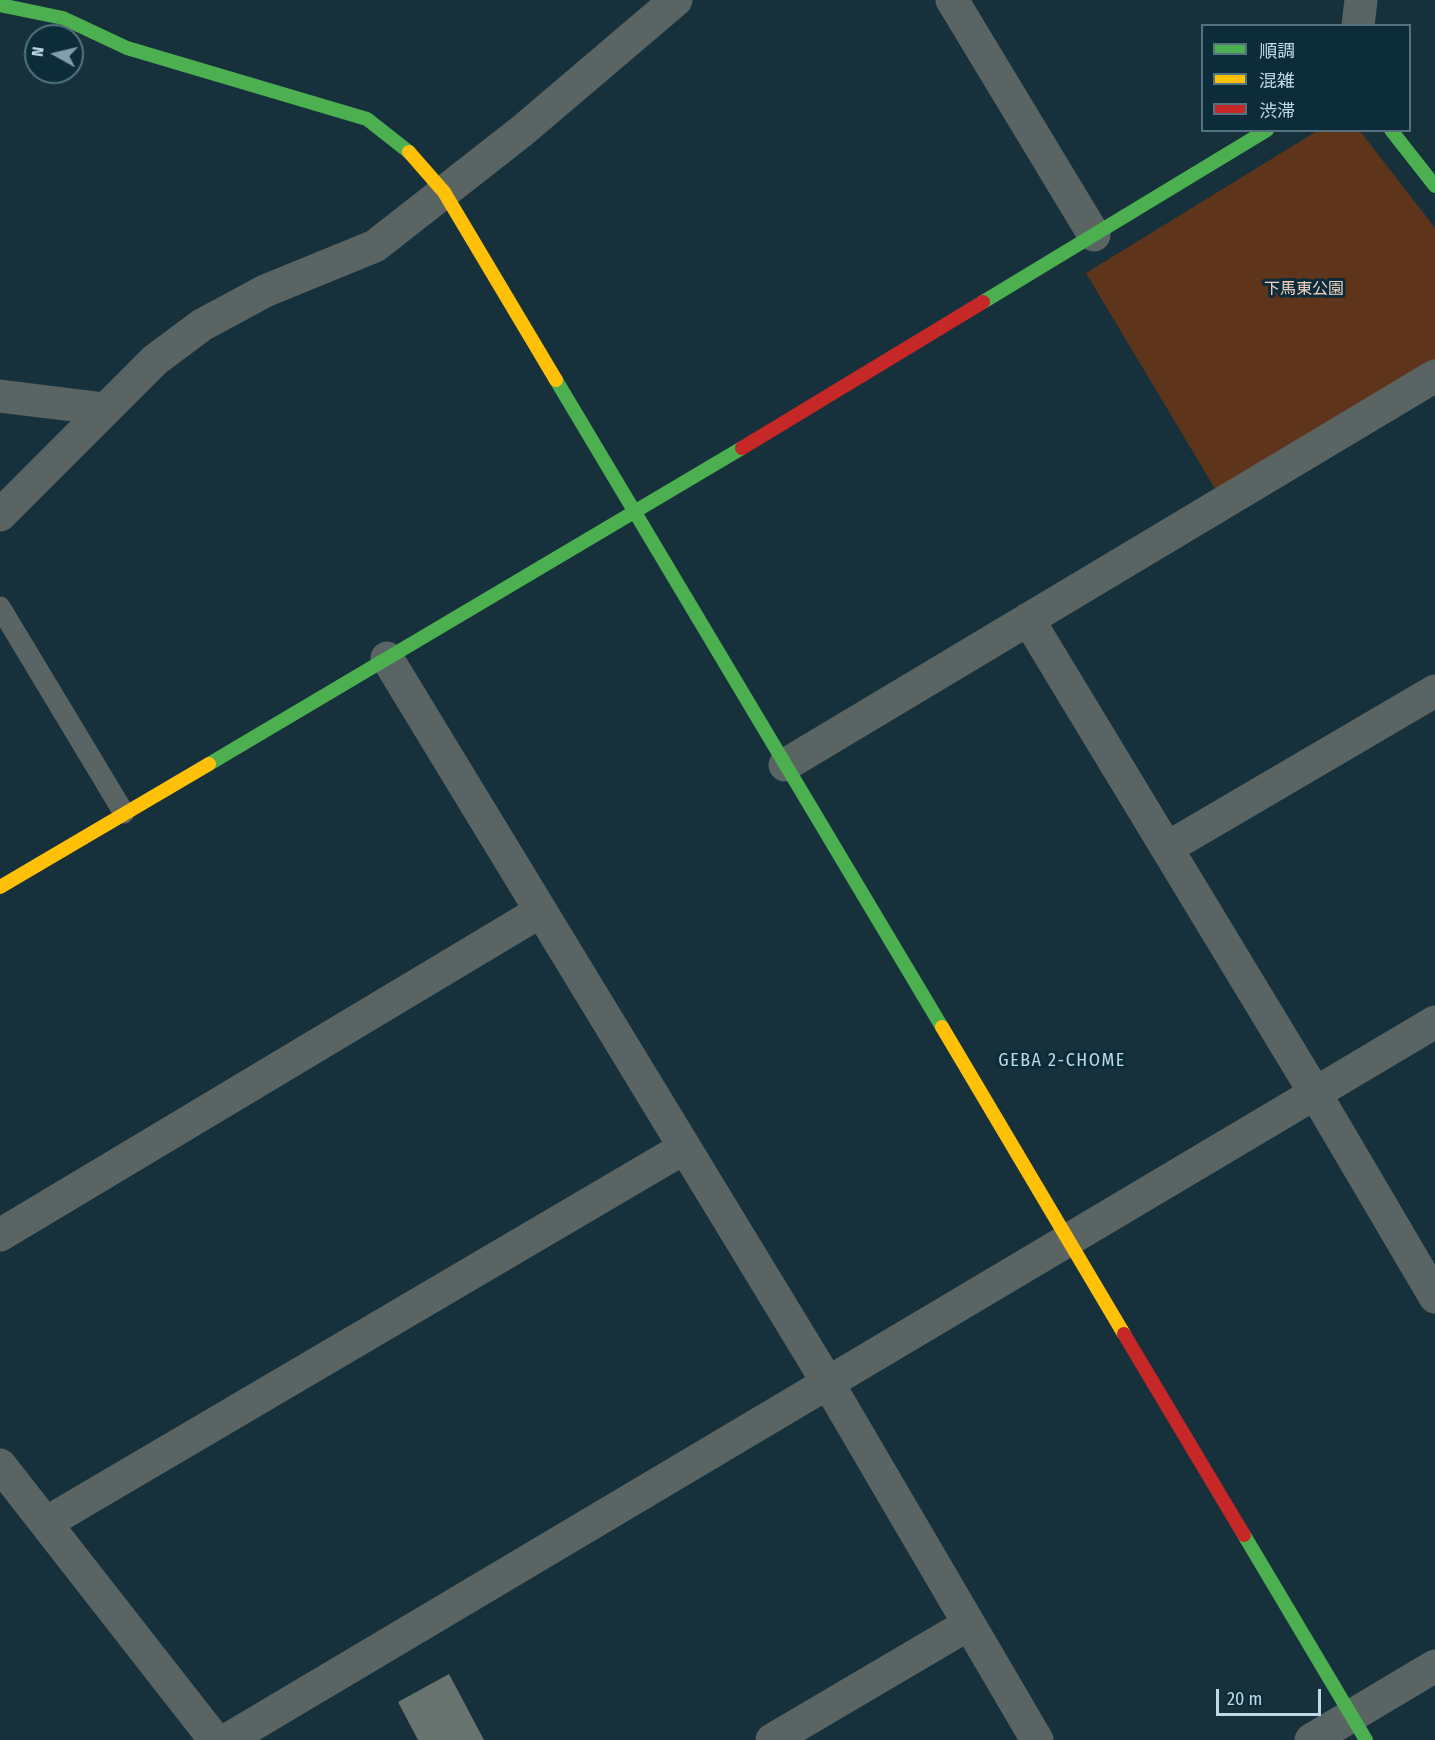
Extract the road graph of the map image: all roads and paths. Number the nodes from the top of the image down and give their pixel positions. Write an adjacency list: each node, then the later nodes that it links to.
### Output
1 (676, 0): 9 (street)
2 (952, 0): 10 (street)
3 (1361, 0): 5 (street)
4 (14, 5): 9 (street)
5 (1358, 24)
6 (1264, 132): 10 (street)
7 (1393, 132): 8 (street)
8 (1435, 186)
9 (444, 192): 13 (street); 14 (street)
10 (1094, 235): 14 (street)
11 (1435, 376): 17 (street)
12 (0, 396): 13 (street)
13 (105, 409): 15 (street)
14 (634, 513): 18 (street); 20 (street)
15 (0, 515)
16 (0, 607): 21 (lane)
17 (1028, 619): 20 (street); 22 (street)
18 (387, 658): 21 (street); 24 (street)
19 (1435, 691): 22 (street)
20 (785, 765): 29 (street)
21 (124, 813): 23 (street)
22 (1167, 848): 26 (street)
23 (0, 887)
24 (541, 910): 27 (street); 28 (street)
25 (1435, 1022): 26 (street)
26 (1316, 1093): 29 (street); 30 (street)
27 (684, 1148): 31 (street); 33 (street)
28 (0, 1235)
29 (1069, 1239): 31 (street); 36 (street)
30 (1435, 1297)
31 (828, 1383): 34 (street); 38 (street)
32 (0, 1465): 33 (street)
33 (46, 1523): 37 (street)
34 (969, 1624): 39 (street); 40 (street)
35 (1435, 1666): 36 (street)
36 (1359, 1728): 41 (street)
37 (215, 1740)
38 (227, 1740)
39 (772, 1740)
40 (1037, 1740)
41 (1311, 1740)

